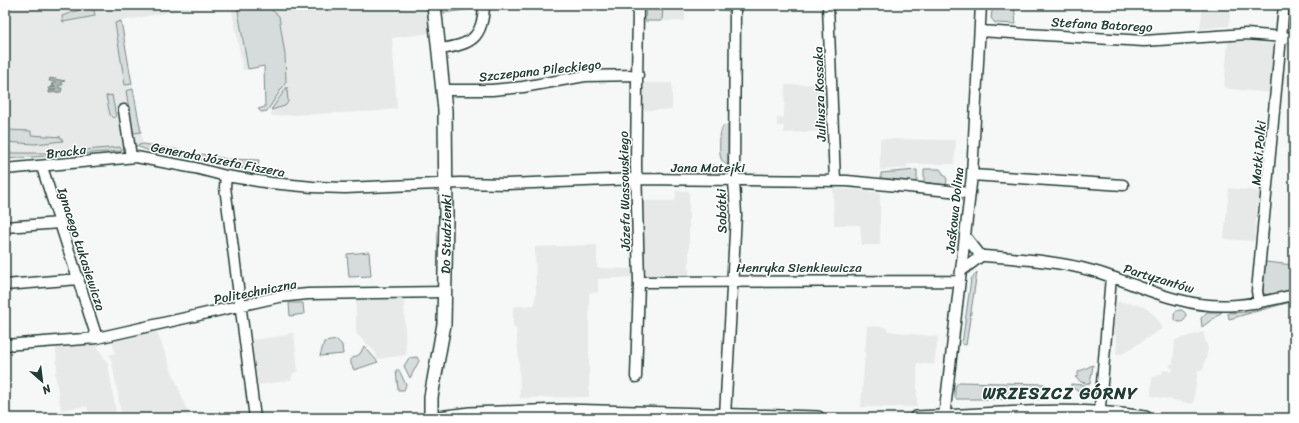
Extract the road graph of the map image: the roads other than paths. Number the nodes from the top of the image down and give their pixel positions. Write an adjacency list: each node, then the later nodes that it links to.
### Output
1 (434, 5): 11 (main road, Do Studzienki)
2 (484, 5): 11 (street)
3 (638, 5): 12 (street, Józefa Wassowskiego)
4 (735, 5): 21 (street, Sobótki)
5 (828, 5): 22 (street, Juliusza Kossaka)
6 (981, 5): 8 (street, Jaśkowa Dolina)
7 (1284, 5): 9 (street, Matki Polki)
8 (980, 31): 9 (street, Stefana Batorego); 18 (street, Jaśkowa Dolina)
9 (1282, 36): 10 (street, Stefana Batorego); 38 (street, Matki Polki)
10 (1294, 38)
11 (440, 49): 13 (main road, Do Studzienki)
12 (638, 75): 13 (street, Szczepana Pileckiego); 20 (street, Józefa Wassowskiego)
13 (444, 90): 23 (main road, Do Studzienki)
14 (124, 114): 15 (street)
15 (131, 157): 16 (street, Bracka); 19 (street, Generała Józefa Fiszera)
16 (42, 167): 17 (street, Bracka); 26 (street, Ignacego Łukasiewicza)
17 (5, 169)
18 (972, 175): 24 (street); 25 (street, Jaśkowa Dolina)
19 (226, 176): 23 (street, Generała Józefa Fiszera); 39 (street)
20 (636, 179): 21 (street, Jana Matejki); 23 (street, Jana Matejki); 34 (street, Józefa Wassowskiego)
21 (734, 180): 22 (street, Jana Matejki); 33 (street, Sobótki)
22 (835, 181): 25 (street, Jana Matejki)
23 (446, 184): 36 (main road, Do Studzienki)
24 (1123, 185)
25 (970, 193): 28 (street, Jaśkowa Dolina)
26 (60, 223): 27 (street); 32 (street, Ignacego Łukasiewicza)
27 (5, 227)
28 (965, 236): 29 (street); 30 (street, Jaśkowa Dolina)
29 (981, 256): 30 (street); 31 (street, Partyzantów)
30 (961, 276): 33 (street, Henryka Sienkiewicza); 50 (street, Jaśkowa Dolina)
31 (1111, 277): 38 (street, Partyzantów); 43 (street, Partyzantów)
32 (79, 279): 35 (street); 40 (street, Ignacego Łukasiewicza)
33 (732, 280): 34 (street, Henryka Sienkiewicza); 44 (street, Sobótki)
34 (638, 282): 42 (street, Józefa Wassowskiego)
35 (5, 285)
36 (445, 292): 39 (street, Politechniczna); 46 (main road, Do Studzienki)
37 (1294, 295): 38 (street, Partyzantów)
38 (1259, 303)
39 (241, 307): 40 (street, Politechniczna); 45 (street)
40 (97, 338): 41 (street, Politechniczna)
41 (5, 345)
42 (636, 377)
43 (1099, 415): 50 (main road); 51 (main road)
44 (725, 416): 47 (main road); 48 (main road)
45 (255, 418)
46 (431, 418)
47 (439, 418)
48 (818, 418)
49 (916, 418): 50 (main road)
50 (944, 418)
51 (1145, 418)

